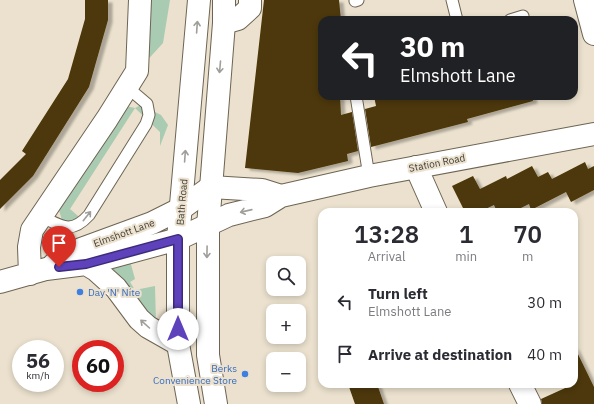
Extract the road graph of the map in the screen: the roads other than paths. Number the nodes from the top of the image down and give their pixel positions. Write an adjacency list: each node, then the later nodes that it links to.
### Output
1 (140, 0): 10 (street)
2 (199, 0): 17 (street, Bath Road, one-way to 2)
3 (224, 0): 8 (street)
4 (250, 0): 8 (street)
5 (452, 0): 7 (lane)
6 (589, 8): 9 (street)
7 (456, 16)
8 (224, 23): 15 (street, one-way to 15)
9 (594, 34)
10 (127, 87): 19 (street); 19 (lane, one-way to 10)
11 (357, 100): 14 (lane)
12 (594, 134): 13 (street, Station Road)
13 (416, 167): 14 (street, Station Road); 18 (street)
14 (369, 176): 16 (street, Station Road)
15 (211, 187): 16 (street); 17 (street); 20 (street)
16 (281, 196): 20 (street, Station Road, one-way to 20)
17 (182, 208): 21 (street, Bath Road); 23 (street, Elmshott Lane)
18 (434, 208)
19 (41, 216): 23 (street)
20 (208, 226): 21 (street, Station Road); 28 (street, one-way to 28)
21 (178, 239): 22 (street, Elmshott Lane); 25 (street, Bath Road)
22 (86, 264): 23 (street, Elmshott Lane); 25 (street, one-way to 22)
23 (38, 271): 24 (street, Elmshott Lane)
24 (0, 282)
25 (178, 344): 27 (street, Bath Road)
26 (522, 388): 29 (street)
27 (189, 404)
28 (216, 404)
29 (530, 404)

